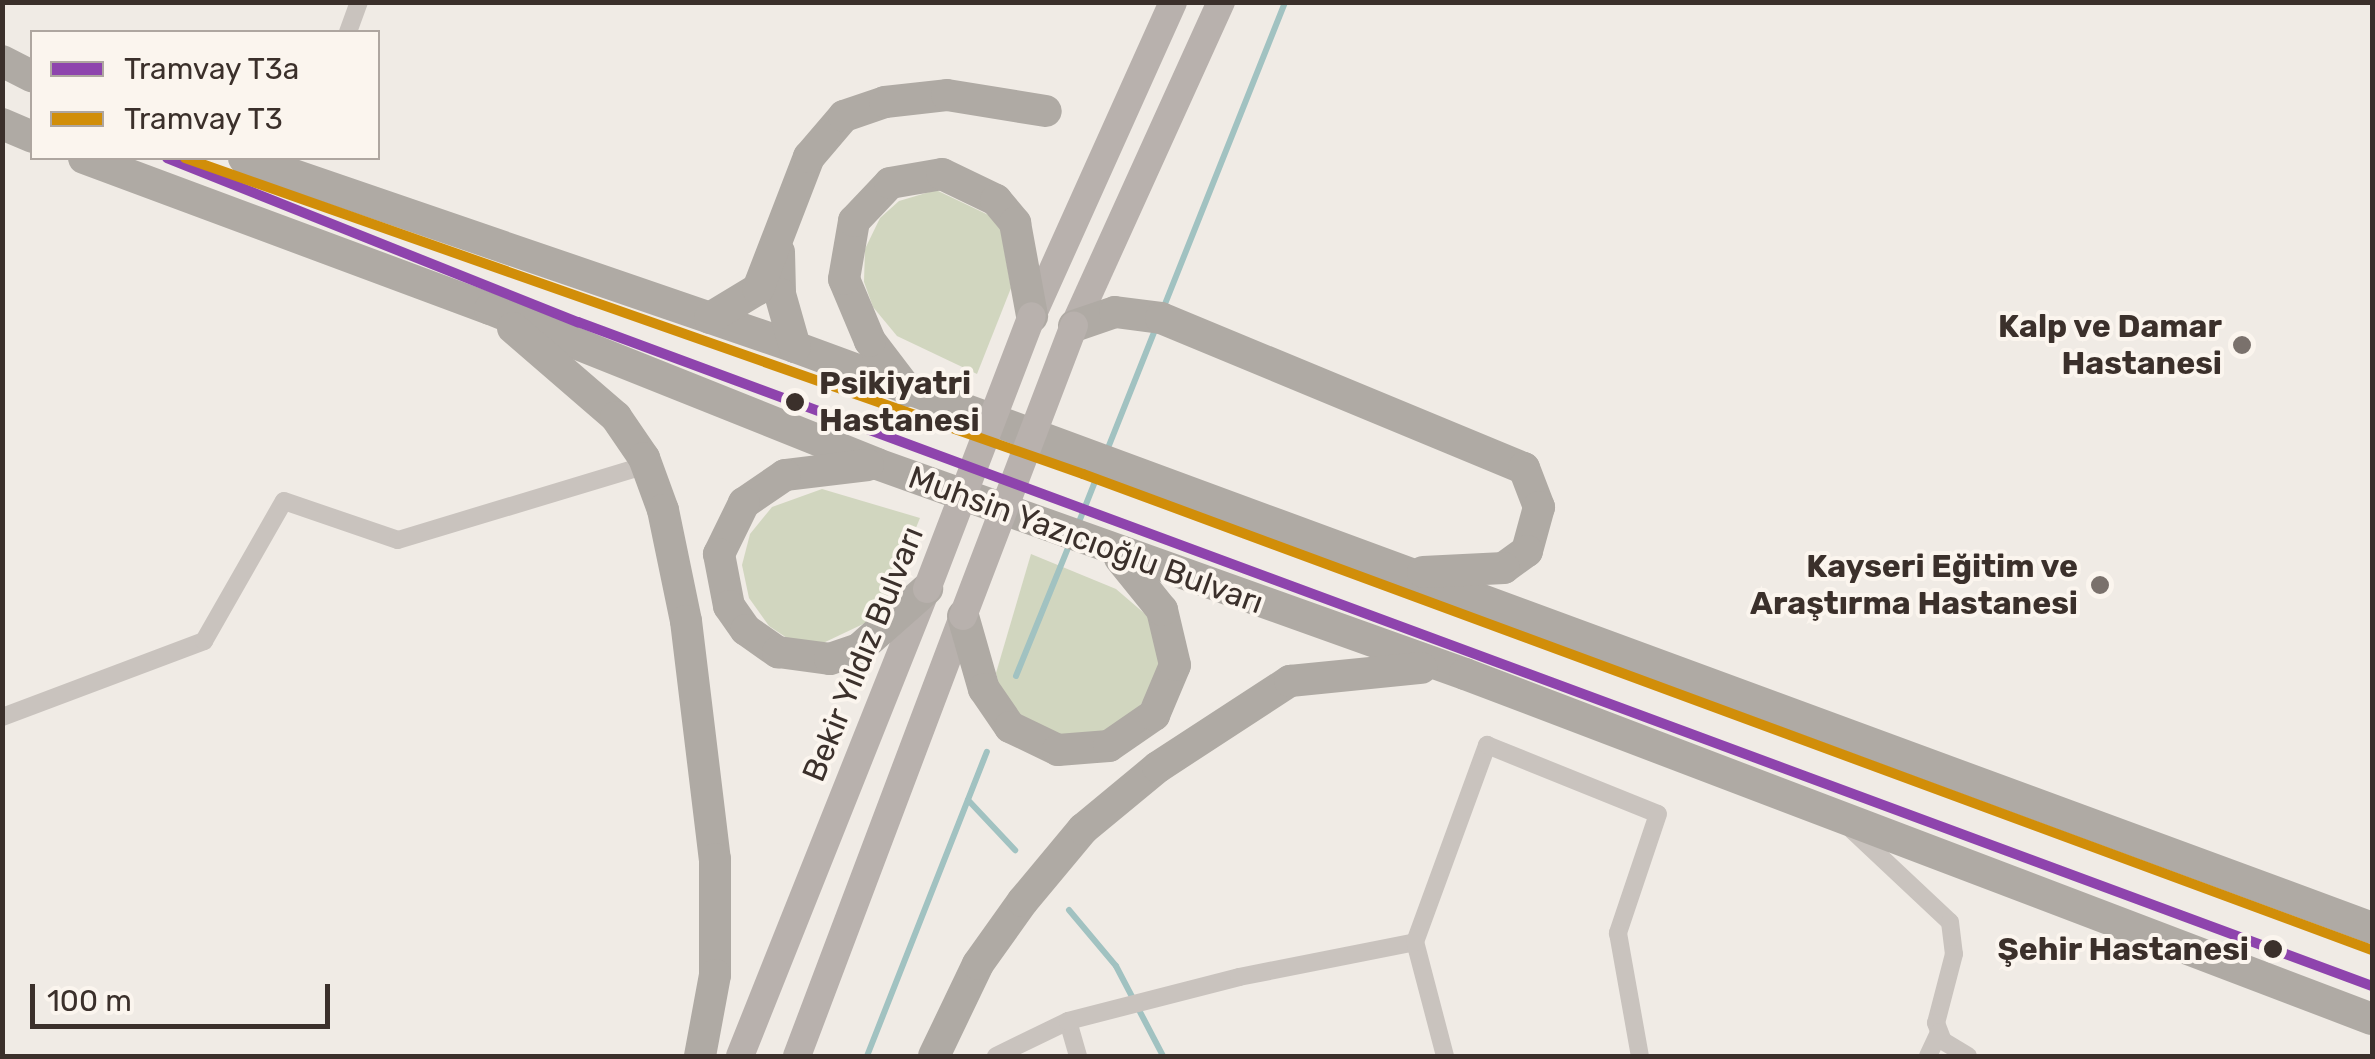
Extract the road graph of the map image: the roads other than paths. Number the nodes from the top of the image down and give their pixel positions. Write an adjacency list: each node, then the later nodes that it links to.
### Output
1 (360, 2): 4 (street)
2 (1173, 2): 15 (main road, Bekir Yıldız Bulvarı)
3 (1221, 2): 17 (main road)
4 (349, 30)
5 (2, 61): 6 (highway)
6 (30, 75)
7 (1046, 111): 13 (highway)
8 (2, 124): 9 (highway)
9 (30, 136)
10 (89, 160): 14 (highway, Muhsin Yazıcıoğlu Bulvarı)
11 (257, 160): 12 (highway)
12 (297, 166): 16 (highway)
13 (779, 248): 16 (highway); 18 (highway)
14 (490, 309): 20 (highway, Muhsin Yazıcıoğlu Bulvarı); 21 (highway)
15 (1032, 316): 19 (highway); 24 (main road, Bekir Yıldız Bulvarı, bridge)
16 (710, 318): 18 (highway)
17 (1074, 326): 23 (highway); 25 (main road, bridge)
18 (795, 347): 19 (highway)
19 (908, 391): 23 (highway, bridge)
20 (877, 464): 22 (highway, Muhsin Yazıcıoğlu Bulvarı, bridge); 24 (highway)
21 (648, 465): 27 (street); 34 (highway)
22 (1113, 552): 25 (highway); 26 (highway, Muhsin Yazıcıoğlu Bulvarı)
23 (1406, 572): 29 (highway)
24 (927, 589): 35 (main road, Bekir Yıldız Bulvarı)
25 (963, 616): 36 (main road)
26 (1465, 674): 28 (highway, Muhsin Yazıcıoğlu Bulvarı); 37 (highway)
27 (2, 717)
28 (1838, 816): 31 (highway, Muhsin Yazıcıoğlu Bulvarı); 33 (street)
29 (2372, 928)
30 (1415, 942): 32 (street); 40 (street); 41 (street)
31 (2372, 1019)
32 (1068, 1022): 38 (street); 39 (street)
33 (1938, 1032): 42 (street); 43 (street)
34 (700, 1056)
35 (740, 1056)
36 (797, 1056)
37 (934, 1056)
38 (996, 1056)
39 (1078, 1056)
40 (1444, 1056)
41 (1640, 1056)
42 (1928, 1056)
43 (1968, 1056)

